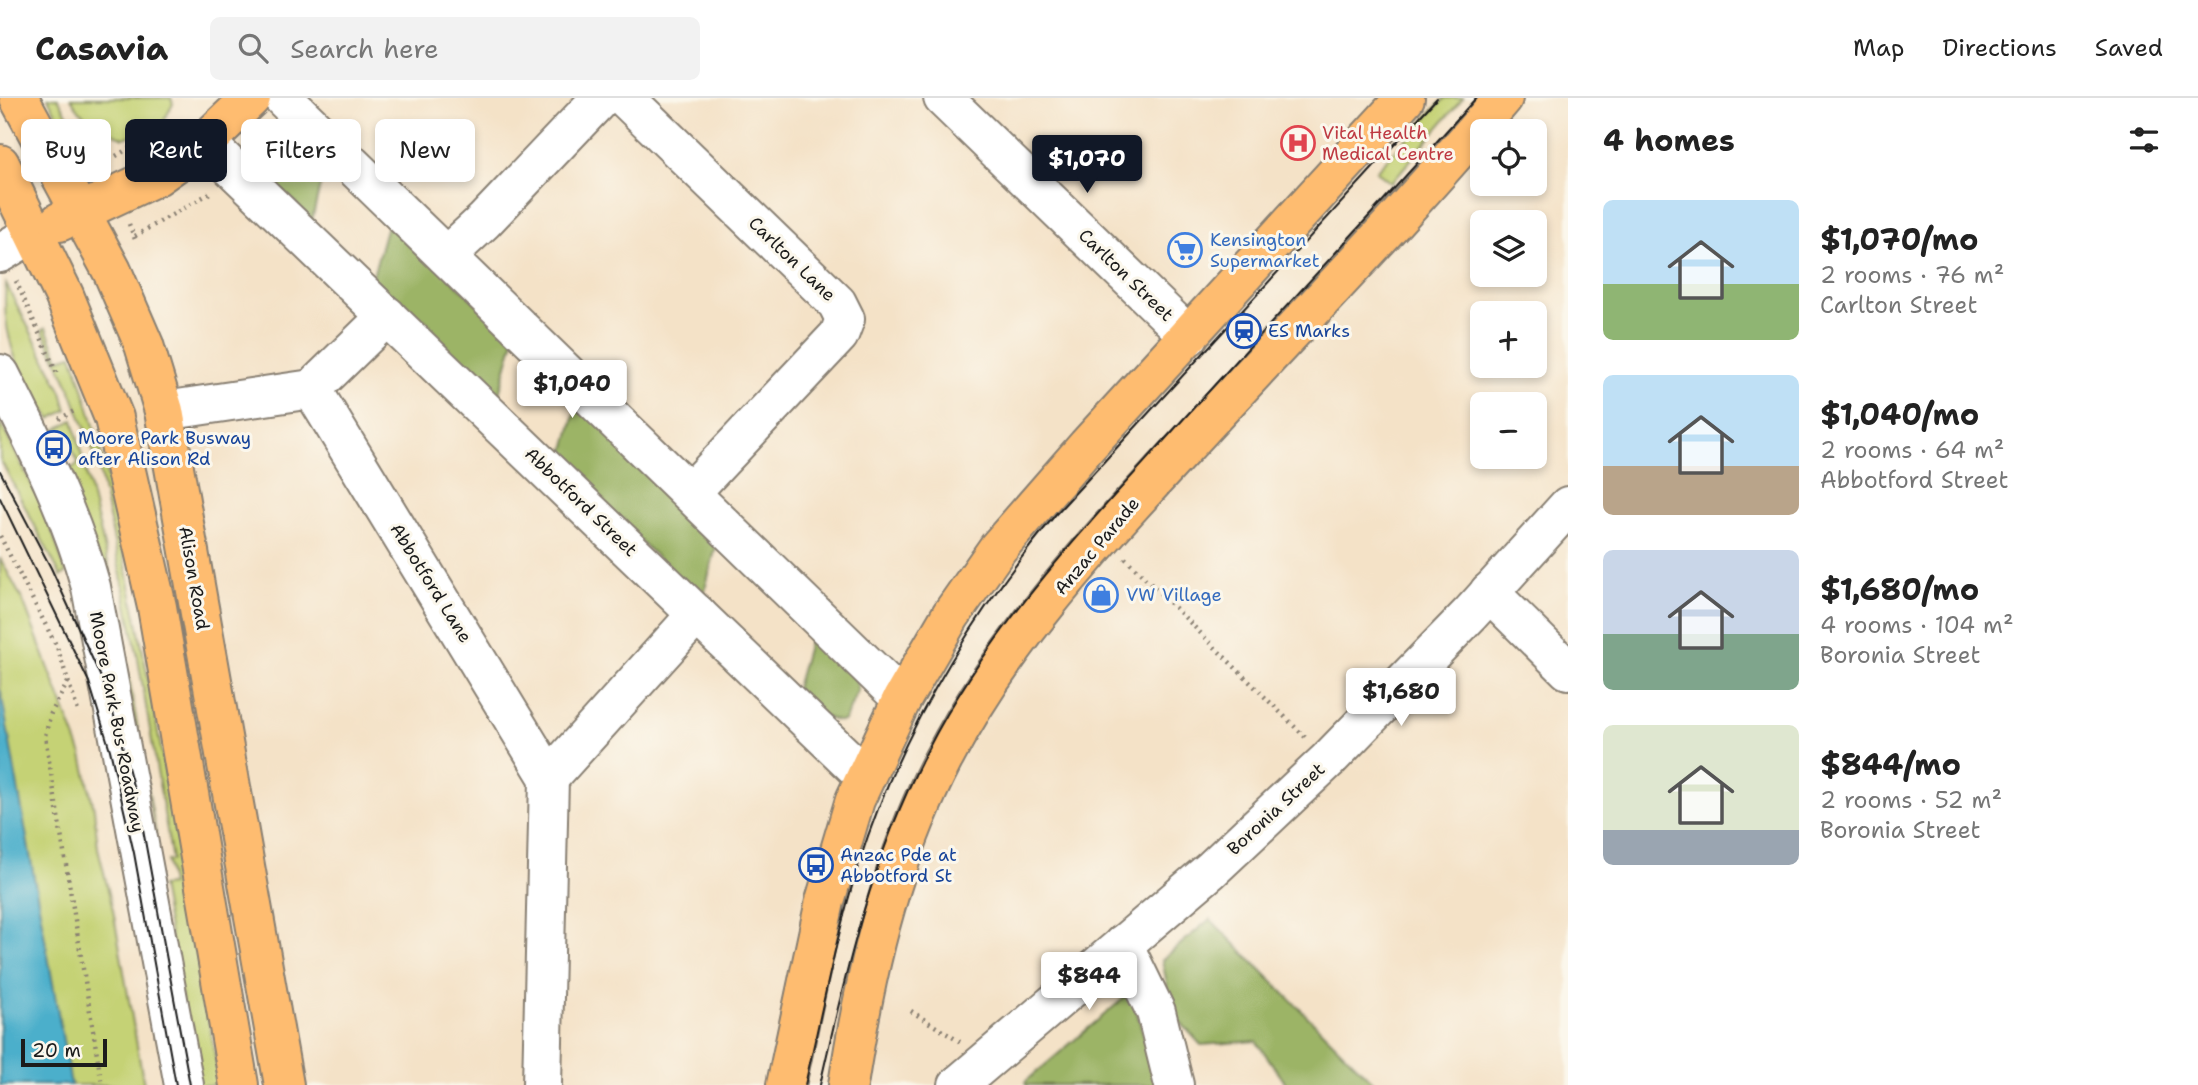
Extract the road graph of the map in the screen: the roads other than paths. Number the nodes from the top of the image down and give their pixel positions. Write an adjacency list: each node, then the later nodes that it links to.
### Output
1 (19, 98): 13 (main road, Alison Road)
2 (601, 98): 15 (street)
3 (625, 98): 22 (street, Carlton Lane)
4 (943, 98): 18 (street, Carlton Street)
5 (1405, 98): 18 (main road)
6 (1503, 98): 37 (main road, Anzac Parade)
7 (243, 101): 9 (main road)
8 (288, 103): 15 (street)
9 (226, 119)
10 (227, 162): 17 (street, Abbotford Street)
11 (0, 164): 14 (main road)
12 (144, 182): 13 (main road)
13 (81, 212): 14 (main road); 21 (main road, Alison Road)
14 (34, 232): 16 (street); 33 (main road)
15 (446, 256): 22 (street)
16 (7, 264)
17 (387, 317): 20 (street); 25 (street, Abbotford Street)
18 (1189, 336): 27 (main road)
19 (0, 374): 32 (street, Moore Park Bus Roadway)
20 (312, 389): 21 (street); 29 (street, Abbotford Lane)
21 (164, 411): 34 (main road, Alison Road)
22 (690, 493): 27 (street)
23 (1568, 506): 24 (street, Boronia Street)
24 (1489, 592): 26 (street); 30 (street, Boronia Street)
25 (697, 614): 28 (street, Abbotford Street); 29 (street)
26 (1568, 670)
27 (902, 699): 28 (main road)
28 (865, 776): 36 (main road)
29 (549, 778): 35 (street)
30 (1123, 944): 31 (street, Boronia Street); 38 (street)
31 (969, 1072)
32 (184, 1085)
33 (239, 1085)
34 (284, 1085)
35 (542, 1085)
36 (786, 1085)
37 (848, 1085)
38 (1174, 1085)

